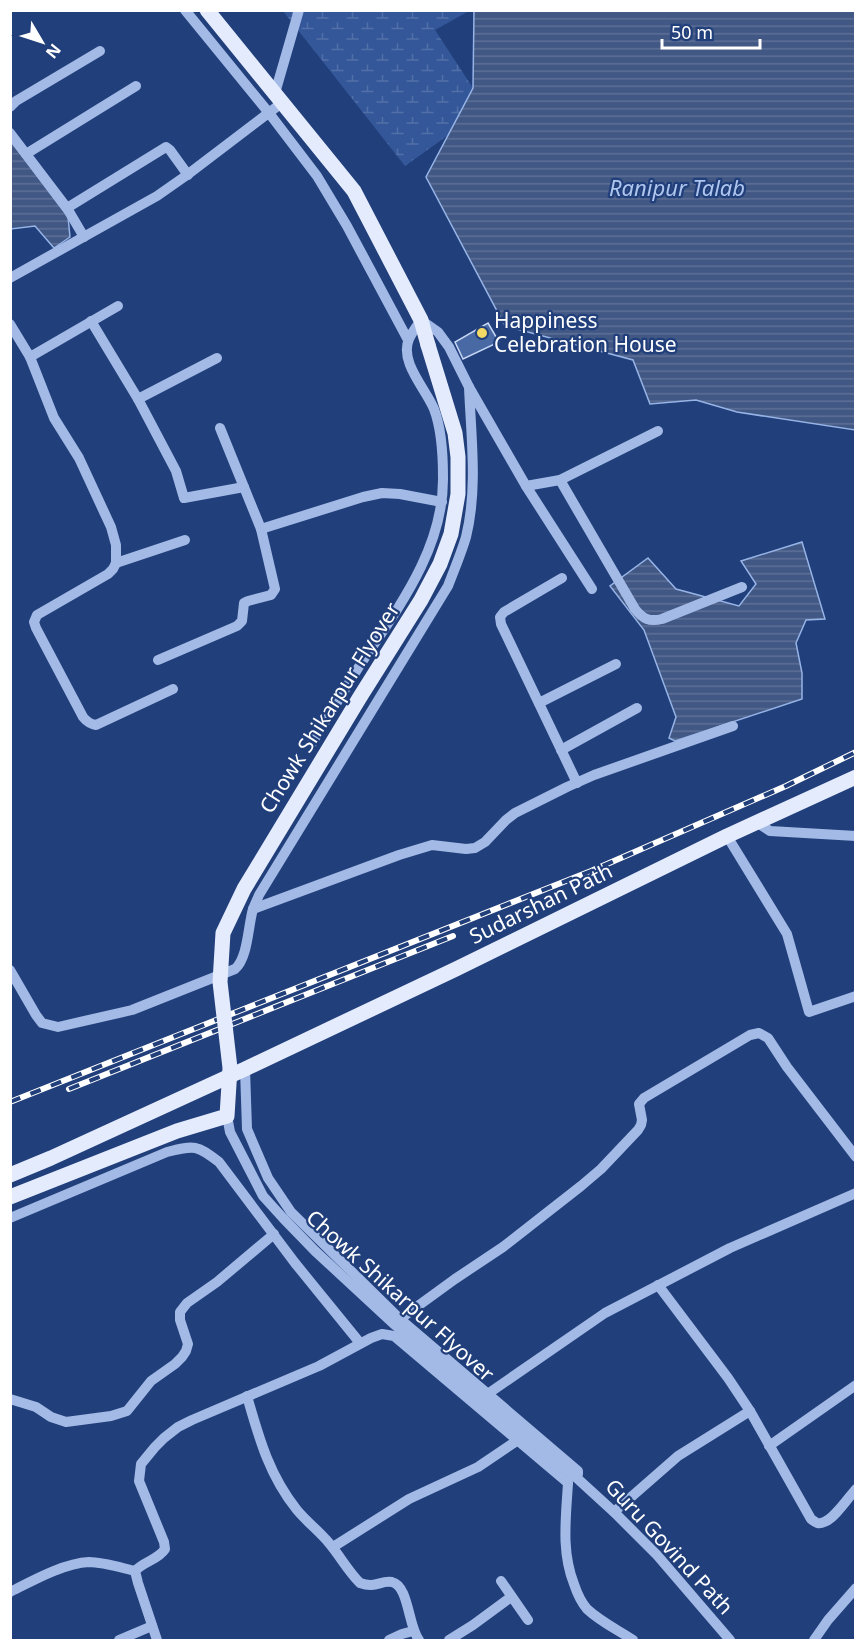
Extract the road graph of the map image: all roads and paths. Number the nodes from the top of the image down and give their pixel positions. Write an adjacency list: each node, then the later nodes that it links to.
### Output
1 (185, 10): 8 (street)
2 (207, 10): 6 (main road, Chowk Shikarpur Flyover)
3 (299, 10): 6 (street)
4 (100, 51): 7 (street)
5 (136, 86): 10 (street)
6 (279, 98): 8 (street); 16 (main road, Chowk Shikarpur Flyover)
7 (10, 107)
8 (269, 113): 11 (street); 19 (street)
9 (10, 133): 10 (street)
10 (26, 154): 12 (street)
11 (188, 175): 12 (street); 13 (street)
12 (67, 208): 13 (street)
13 (84, 237): 14 (street)
14 (10, 278)
15 (118, 306): 17 (street)
16 (421, 320): 19 (street); 22 (street); 53 (main road, Chowk Shikarpur Flyover, bridge)
17 (91, 321): 20 (street); 23 (street)
18 (10, 324): 20 (street)
19 (408, 340): 29 (street)
20 (30, 357): 32 (street)
21 (217, 358): 23 (street)
22 (469, 387): 27 (street); 49 (street)
23 (138, 399): 28 (street)
24 (220, 428): 28 (street)
25 (658, 431): 26 (street)
26 (560, 480): 27 (street); 34 (street)
27 (526, 486): 35 (street)
28 (244, 487): 30 (street)
29 (442, 502): 30 (street); 42 (street)
30 (261, 529): 36 (street)
31 (185, 540): 32 (street)
32 (116, 563): 38 (street)
33 (562, 578): 39 (street)
34 (742, 586)
35 (592, 589)
36 (158, 660)
37 (616, 664): 39 (street)
38 (173, 689)
39 (539, 703): 43 (street)
40 (637, 708): 43 (street)
41 (733, 726): 45 (street)
42 (312, 743)
43 (561, 750): 45 (street)
44 (855, 777): 46 (main road, Sudarshan Path)
45 (577, 783): 49 (street)
46 (756, 822): 47 (main road, Sudarshan Path); 48 (street)
47 (727, 836): 51 (street); 52 (main road, Sudarshan Path)
48 (855, 836)
49 (253, 909): 50 (street)
50 (10, 970)
51 (855, 996)
52 (245, 1069): 55 (main road, Sudarshan Path); 61 (street)
53 (227, 1116): 57 (main road, bridge); 70 (street, Chowk Shikarpur Flyover)
54 (855, 1157): 61 (street)
55 (10, 1175)
56 (855, 1193): 60 (street)
57 (10, 1197)
58 (10, 1218): 59 (street)
59 (274, 1234): 62 (street); 66 (street)
60 (658, 1285): 64 (street); 67 (street)
61 (400, 1319): 64 (street)
62 (360, 1343): 65 (street); 68 (street)
63 (855, 1384): 69 (street)
64 (489, 1393): 70 (street)
65 (247, 1396): 73 (street); 74 (street)
66 (10, 1399)
67 (750, 1411): 69 (street); 72 (street)
68 (518, 1440): 70 (street); 73 (street)
69 (769, 1446): 71 (street)
70 (573, 1482): 72 (street, Guru Govind Path); 86 (street)
71 (855, 1489)
72 (614, 1512): 87 (street, Guru Govind Path)
73 (333, 1547): 81 (street)
74 (135, 1571): 77 (street); 80 (street)
75 (501, 1581): 78 (street)
76 (855, 1588): 88 (street)
77 (10, 1592)
78 (511, 1597): 79 (street); 85 (street)
79 (528, 1620)
80 (152, 1626): 82 (street); 83 (street)
81 (416, 1636): 84 (street)
82 (119, 1641)
83 (157, 1641)
84 (389, 1641)
85 (449, 1641)
86 (633, 1641)
87 (730, 1641)
88 (814, 1641)

